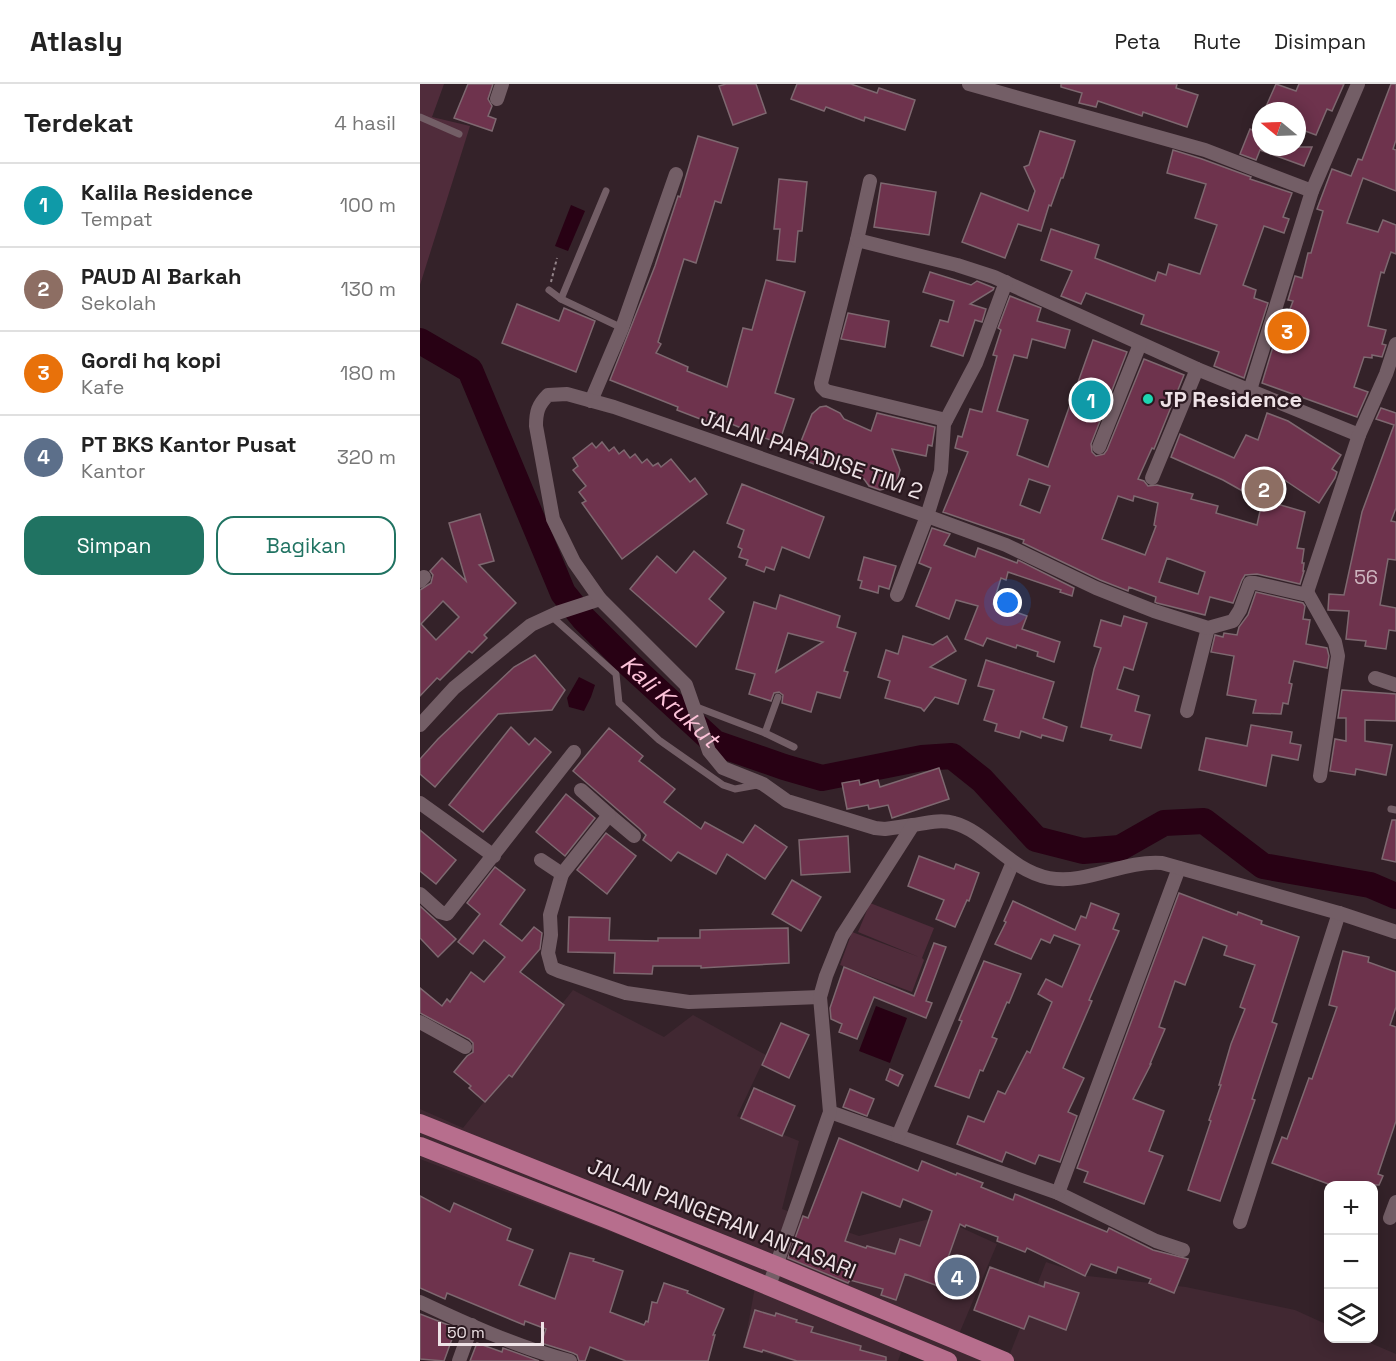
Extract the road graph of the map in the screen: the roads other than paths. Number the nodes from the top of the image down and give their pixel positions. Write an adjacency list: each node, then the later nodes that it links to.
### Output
1 (502, 84): 4 (street)
2 (969, 84): 10 (street)
3 (1358, 84): 10 (street)
4 (497, 99)
5 (420, 117): 6 (lane)
6 (459, 134)
7 (676, 174): 15 (street)
8 (870, 182): 11 (street)
9 (606, 191): 14 (lane)
10 (1312, 191): 19 (street)
11 (857, 240): 12 (street); 21 (street)
12 (1006, 282): 16 (street); 21 (street)
13 (549, 290): 14 (lane)
14 (561, 299): 15 (lane)
15 (622, 328): 20 (street)
16 (1140, 344): 18 (street); 23 (street)
17 (1396, 344): 22 (street)
18 (1197, 369): 19 (street); 24 (street)
19 (1250, 390): 22 (street)
20 (591, 400): 25 (street, JALAN PARADISE TIM 2); 28 (street, JALAN PARADISE TIM 2)
21 (946, 420): 25 (street)
22 (1359, 435): 26 (street)
23 (1099, 447)
24 (1152, 478)
25 (927, 516): 27 (street); 30 (street, JALAN PARADISE TIM 2)
26 (1307, 592): 30 (street); 40 (street)
27 (897, 595)
28 (595, 600): 29 (street); 34 (street)
29 (554, 614): 36 (street); 41 (lane)
30 (1208, 628): 35 (street)
31 (1375, 678): 32 (street)
32 (1396, 685)
33 (778, 697): 37 (lane)
34 (695, 711): 37 (lane); 41 (street)
35 (1187, 711)
36 (420, 725)
37 (765, 733): 38 (lane)
38 (794, 747)
39 (574, 752): 47 (street)
40 (1320, 776)
41 (763, 784): 45 (street)
42 (581, 790): 44 (street)
43 (420, 803): 47 (street)
44 (609, 815): 46 (street); 51 (street)
45 (913, 825): 49 (street); 55 (street)
46 (634, 836)
47 (494, 856): 52 (street)
48 (541, 860): 51 (street)
49 (1013, 862): 50 (street); 60 (street)
50 (1179, 868): 53 (street); 62 (street)
51 (562, 873): 55 (street)
52 (420, 894)
53 (1339, 913): 54 (street); 65 (street)
54 (1396, 933)
55 (820, 997): 58 (street)
56 (420, 1022): 57 (street)
57 (465, 1047)
58 (830, 1112): 60 (street); 67 (street)
59 (420, 1123): 67 (main road, JALAN PANGERAN ANTASARI)
60 (898, 1136): 62 (street)
61 (420, 1146): 68 (main road, JALAN PANGERAN ANTASARI)
62 (1058, 1193): 66 (street)
63 (1396, 1202): 64 (street)
64 (1390, 1218)
65 (1240, 1222)
66 (1183, 1250)
67 (776, 1264): 68 (street); 74 (main road, JALAN PANGERAN ANTASARI)
68 (769, 1287): 73 (main road, JALAN PANGERAN ANTASARI)
69 (420, 1302): 70 (street)
70 (471, 1325): 71 (street); 72 (street)
71 (459, 1361)
72 (570, 1361)
73 (948, 1361)
74 (1005, 1361)

